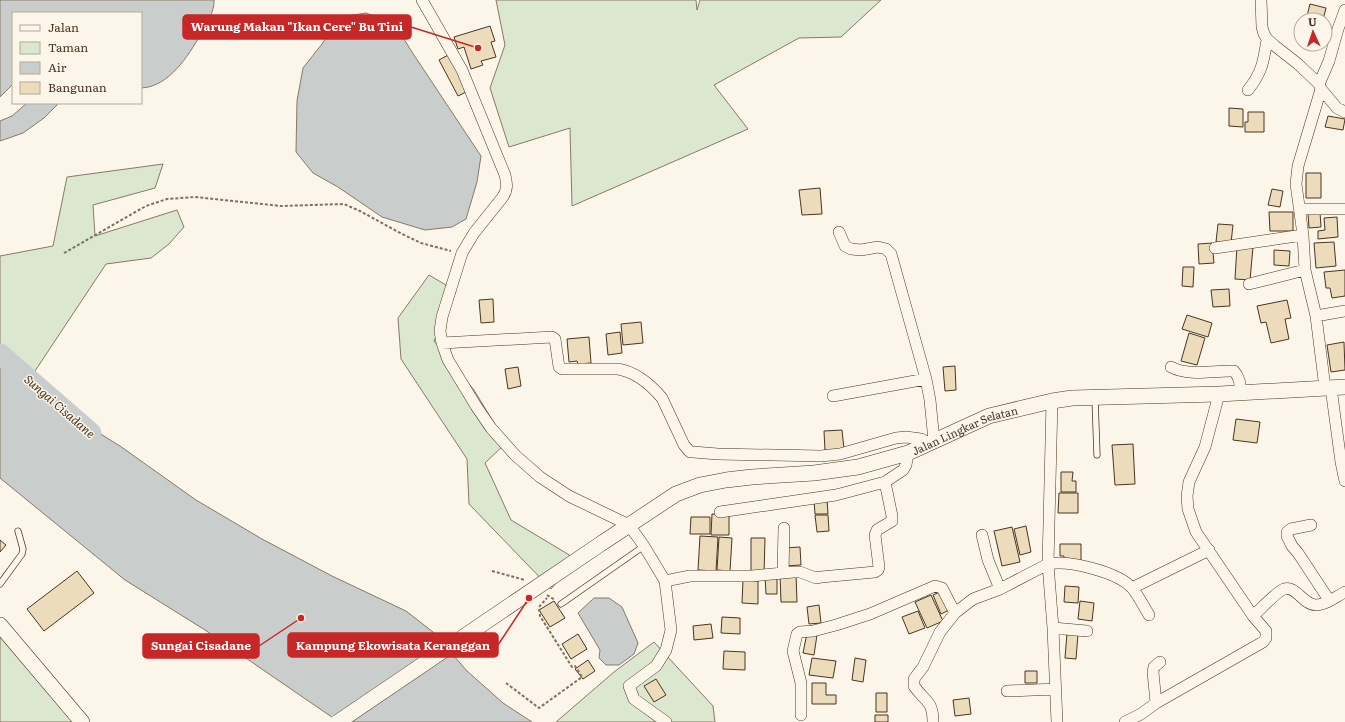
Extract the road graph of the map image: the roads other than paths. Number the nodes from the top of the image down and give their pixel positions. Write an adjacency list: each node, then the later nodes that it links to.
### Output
1 (422, 0): 17 (street)
2 (1261, 0): 4 (street)
3 (1345, 10): 5 (street)
4 (1267, 38): 5 (street); 6 (street)
5 (1320, 86): 7 (street); 8 (street)
6 (1248, 90)
7 (1342, 108)
8 (1300, 209): 9 (street); 11 (street)
9 (1345, 209)
10 (839, 232): 19 (street)
11 (1304, 236): 12 (street); 13 (street)
12 (1215, 248)
13 (1305, 270): 14 (street); 16 (street)
14 (1249, 284)
15 (1345, 311): 16 (street)
16 (1316, 316): 20 (street)
17 (442, 343): 26 (street); 33 (street)
18 (1171, 367): 21 (street)
19 (926, 379): 23 (street); 26 (street)
20 (1334, 388): 21 (main road, Jalan Lingkar Selatan); 29 (street)
21 (1240, 393): 22 (main road, Jalan Lingkar Selatan)
22 (1219, 394): 24 (main road, Jalan Lingkar Selatan); 39 (street)
23 (833, 396)
24 (1095, 397): 25 (main road, Jalan Lingkar Selatan); 28 (lane)
25 (1052, 401): 26 (main road, Jalan Lingkar Selatan); 40 (street)
26 (931, 442): 27 (main road, Jalan Lingkar Selatan)
27 (908, 453): 31 (street); 33 (main road, Jalan Lingkar Selatan)
28 (1097, 455)
29 (1343, 462): 30 (street)
30 (1345, 481)
31 (885, 482): 32 (street); 41 (street)
32 (720, 512)
33 (629, 525): 38 (street); 62 (main road, Jalan Lingkar Selatan, bridge)
34 (1311, 525): 47 (street)
35 (784, 528): 41 (street)
36 (18, 530): 43 (lane)
37 (982, 535): 45 (street)
38 (644, 546): 42 (street); 48 (lane)
39 (1209, 550): 44 (street); 51 (street)
40 (1048, 564): 44 (street); 45 (street); 53 (street)
41 (783, 573): 42 (street)
42 (665, 581): 63 (street)
43 (0, 584)
44 (1132, 588): 50 (street)
45 (1000, 590): 49 (street)
46 (1345, 592): 47 (street)
47 (1329, 600): 51 (street)
48 (561, 604)
49 (955, 613): 59 (street); 64 (street)
50 (1149, 615)
51 (1253, 616): 58 (street)
52 (0, 625): 61 (main road)
53 (1053, 628): 54 (street); 56 (street)
54 (1087, 631)
55 (1160, 662): 58 (street)
56 (1056, 689): 57 (street); 65 (street)
57 (1007, 691)
58 (1156, 703): 60 (street)
59 (801, 715)
60 (1143, 718): 66 (street)
61 (82, 722)
62 (338, 722)
63 (666, 722)
64 (933, 722)
65 (1057, 722)
66 (1125, 722)

